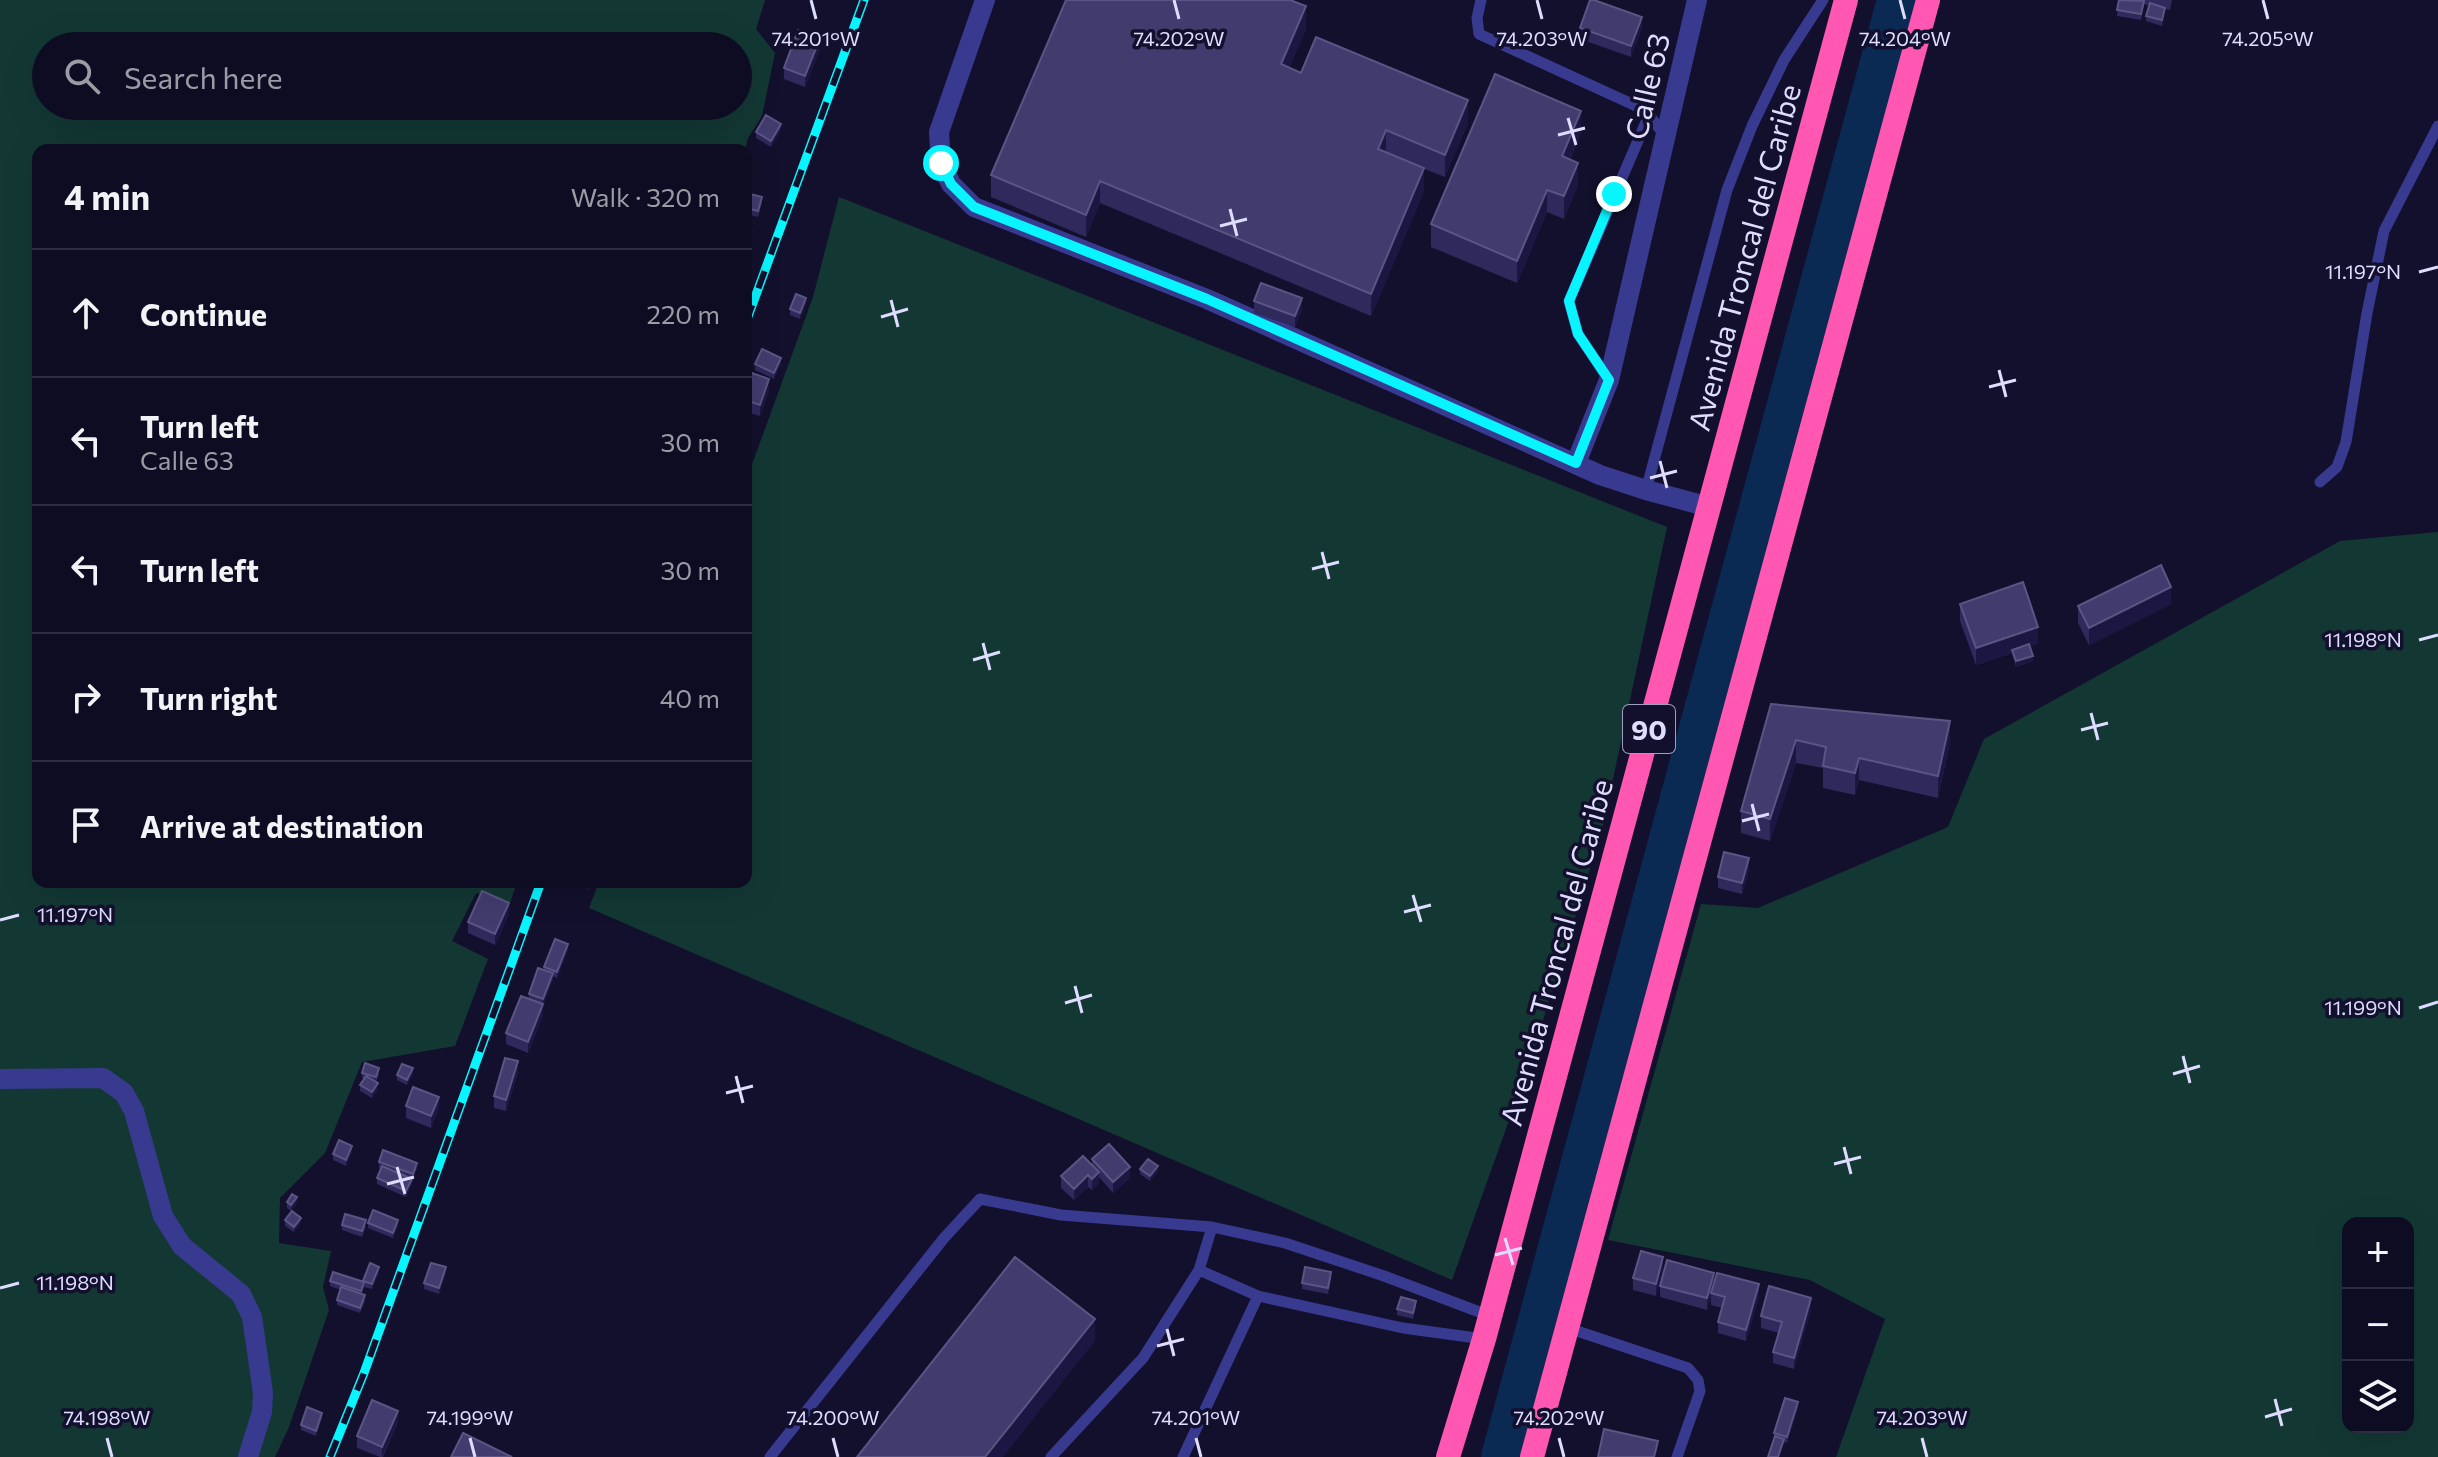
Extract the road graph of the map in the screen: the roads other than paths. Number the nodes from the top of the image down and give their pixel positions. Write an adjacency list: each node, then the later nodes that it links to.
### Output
1 (985, 0): 11 (street)
2 (1481, 0): 7 (lane)
3 (1697, 0): 9 (street, Calle 63)
4 (1823, 0): 13 (lane)
5 (1846, 0): 14 (highway, Avenida Troncal del Caribe / 90)
6 (1928, 0): 20 (highway)
7 (1649, 115): 9 (lane); 10 (lane)
8 (2438, 126): 12 (lane)
9 (1665, 136): 10 (street, Calle 63)
10 (1609, 380): 11 (street, Calle 63)
11 (1576, 463): 13 (street)
12 (2320, 482)
13 (1646, 490): 14 (street)
14 (1709, 507): 19 (highway, Avenida Troncal del Caribe / 90)
15 (0, 1079): 21 (street)
16 (1212, 1227): 17 (lane); 19 (lane); 22 (lane)
17 (1199, 1270): 18 (lane); 23 (lane)
18 (1258, 1296): 19 (lane); 24 (lane)
19 (1487, 1327): 25 (highway, Avenida Troncal del Caribe / 90)
20 (1568, 1328): 26 (highway); 27 (lane)
21 (248, 1457)
22 (770, 1457)
23 (1051, 1457)
24 (1183, 1457)
25 (1448, 1457)
26 (1532, 1457)
27 (1677, 1457)

